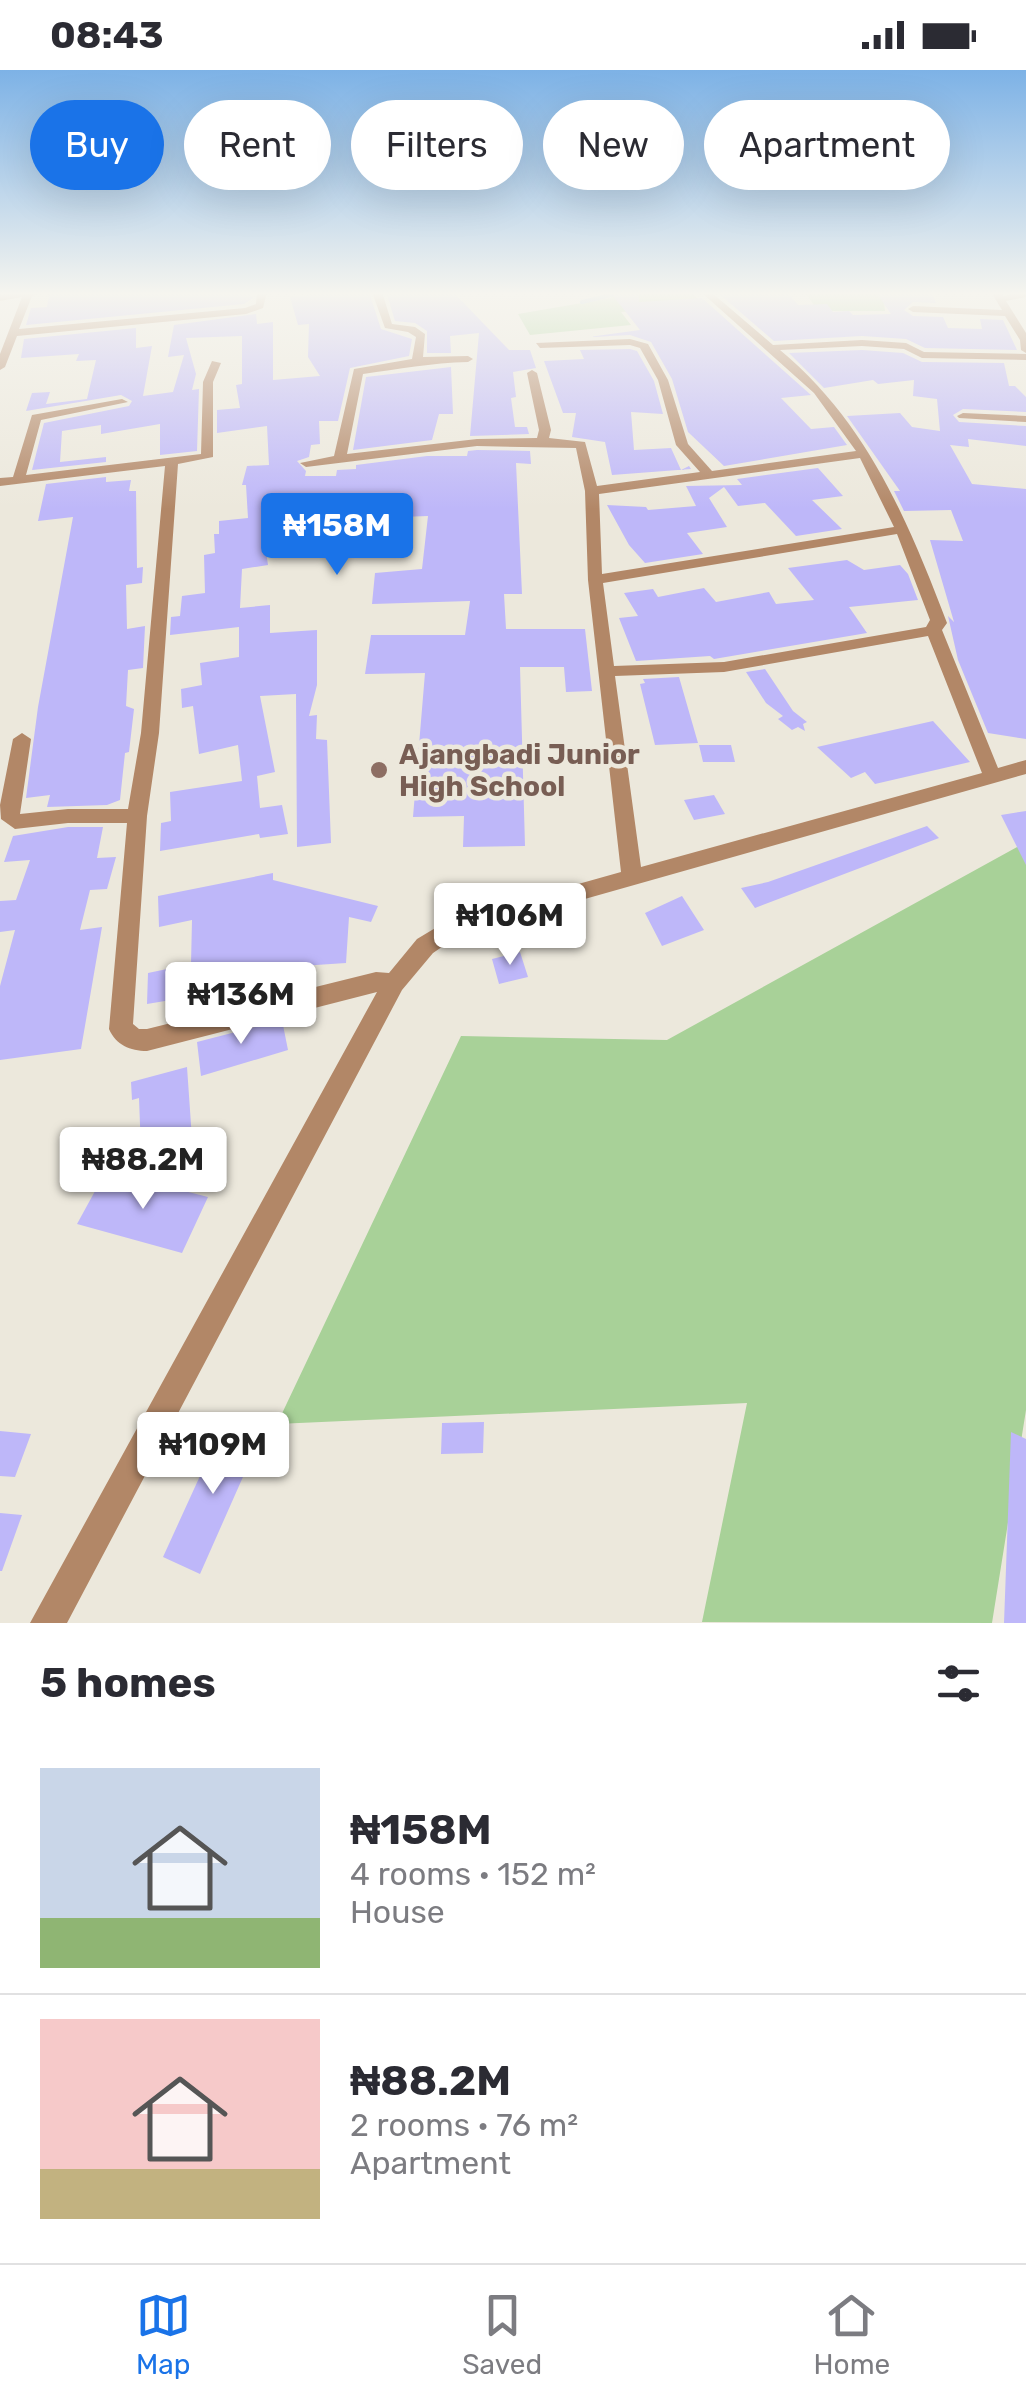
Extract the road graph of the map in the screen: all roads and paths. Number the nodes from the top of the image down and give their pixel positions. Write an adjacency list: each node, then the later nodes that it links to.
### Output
1 (216, 364): 12 (street)
2 (409, 364): 11 (street)
3 (655, 364): 14 (street)
4 (787, 364): 10 (street)
5 (532, 373): 9 (street)
6 (122, 402): 15 (street)
7 (963, 416): 8 (street)
8 (1026, 419)
9 (543, 440): 11 (street); 17 (street)
10 (861, 454): 14 (street); 18 (street)
11 (340, 459): 13 (street)
12 (172, 463): 15 (street); 25 (street)
13 (306, 463)
14 (708, 474): 17 (street)
15 (18, 480): 16 (street)
16 (0, 482)
17 (592, 491): 19 (street)
18 (904, 529): 19 (street); 20 (street)
19 (595, 580): 21 (street)
20 (934, 630): 21 (street); 24 (street)
21 (607, 671): 26 (street)
22 (22, 739): 25 (street)
23 (1026, 767): 24 (street)
24 (992, 775): 26 (street)
25 (136, 816): 27 (street)
26 (632, 876): 27 (street)
27 (394, 982): 28 (street)
28 (48, 1623)

